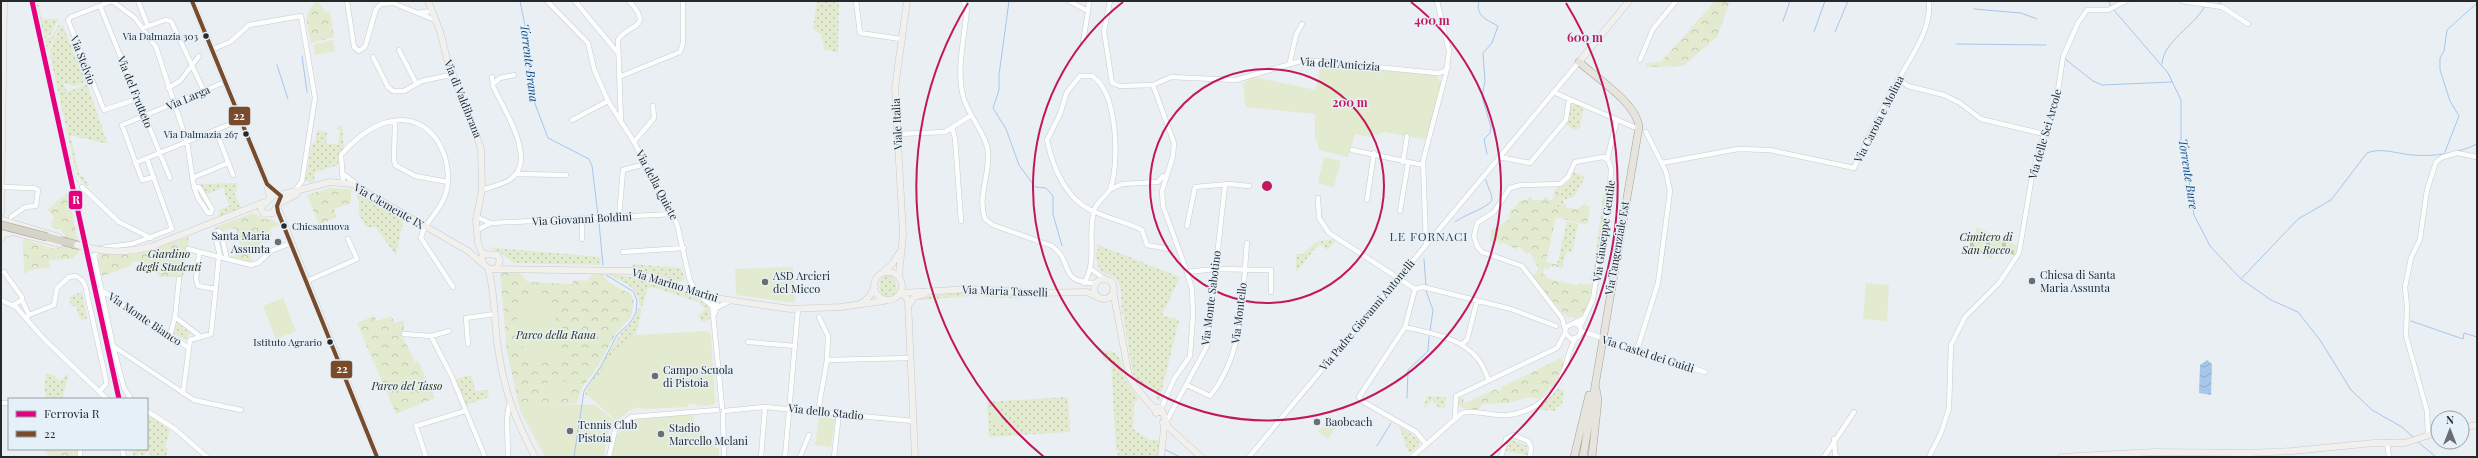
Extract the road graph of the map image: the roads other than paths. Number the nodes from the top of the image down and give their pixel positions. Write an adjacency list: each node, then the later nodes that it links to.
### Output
1 (4, 1): 34 (main road)
2 (112, 1): 24 (street, Via Stelvio); 31 (street)
3 (138, 1): 31 (street)
4 (192, 1): 35 (main road)
5 (347, 1): 23 (street)
6 (428, 1): 26 (main road, Via di Valdibrana)
7 (547, 1): 59 (street, Via della Quiete)
8 (575, 1): 37 (street)
9 (629, 1): 37 (street)
10 (683, 1): 48 (street)
11 (856, 1): 32 (street)
12 (907, 1): 32 (main road, Viale Italia)
13 (963, 1): 63 (street)
14 (1069, 1): 25 (street)
15 (1089, 1): 25 (street)
16 (1110, 1): 53 (street)
17 (1438, 1): 46 (street)
18 (1629, 1): 42 (main road)
19 (1676, 1): 40 (street)
20 (1929, 1): 49 (street, Via Carota e Molina)
21 (2126, 1): 74 (street, Via delle Sei Arcole)
22 (2182, 1): 30 (street)
23 (395, 3): 27 (street)
24 (100, 6): 57 (street, Via del Frutteto); 57 (street, Via Stelvio)
25 (1088, 10): 33 (street)
26 (431, 11): 27 (street); 28 (main road, Via di Valdibrana)
27 (416, 14): 28 (street)
28 (435, 20): 44 (main road, Via di Valdibrana)
29 (1302, 24): 41 (street)
30 (2248, 24)
31 (146, 27): 43 (street); 54 (street)
32 (901, 39): 73 (main road, Viale Italia)
33 (1082, 42)
34 (2, 43): 91 (main road)
35 (211, 50): 50 (main road); 113 (street)
36 (399, 50): 51 (street)
37 (618, 53): 48 (street)
38 (199, 56): 43 (street)
39 (373, 57): 51 (street)
40 (1640, 60)
41 (1290, 62): 46 (street, Via dell'Amicizia); 53 (street, Via dell'Amicizia)
42 (1579, 62): 56 (street, Via Padre Giovanni Antonelli); 225 (main road, Via Tangenziale Est)
43 (192, 64): 54 (street); 55 (street)
44 (452, 75): 51 (street); 102 (main road, Via di Valdibrana)
45 (514, 75): 52 (street)
46 (1442, 75): 90 (street)
47 (492, 77): 52 (street)
48 (619, 77): 68 (street)
49 (1900, 80): 74 (street); 88 (street, Via Carota e Molina)
50 (225, 82): 55 (street, Via Larga); 64 (main road)
51 (416, 83)
52 (492, 84): 93 (street)
53 (1153, 85): 169 (street)
54 (168, 88): 60 (street)
55 (204, 91): 60 (street, Via Larga)
56 (1553, 92): 58 (street); 81 (street, Via Padre Giovanni Antonelli)
57 (137, 98): 62 (street, Via del Frutteto)
58 (1569, 99): 66 (street); 81 (street)
59 (608, 101): 65 (street); 68 (street, Via della Quiete)
60 (173, 104): 62 (street, Via Larga); 76 (street)
61 (653, 106): 77 (street)
62 (144, 116): 79 (street, Via del Frutteto); 87 (street, Via Larga)
63 (970, 116): 70 (street); 176 (street)
64 (240, 120): 71 (street); 103 (main road)
65 (572, 120)
66 (1617, 120): 69 (street); 84 (street)
67 (396, 121): 92 (street); 101 (street); 101 (street)
68 (621, 123): 77 (street, Via della Quiete)
69 (1634, 127)
70 (952, 128): 73 (street); 132 (street)
71 (216, 130): 76 (street); 85 (street)
72 (1646, 132): 88 (street)
73 (897, 134): 150 (main road, Viale Italia)
74 (2044, 134): 287 (street, Via delle Sei Arcole)
75 (1407, 136): 86 (street)
76 (187, 142): 79 (street); 99 (street)
77 (634, 142): 89 (street, Via della Quiete)
78 (1352, 150): 80 (street)
79 (160, 153): 83 (street); 98 (street, Via del Frutteto)
80 (1374, 154): 86 (street); 118 (street)
81 (1499, 157): 147 (street, Via Padre Giovanni Antonelli)
82 (2477, 157): 257 (street)
83 (146, 159): 87 (street); 97 (street)
84 (1607, 159): 211 (street); 212 (street, Via Giuseppe Gentile)
85 (228, 162): 94 (street); 99 (street)
86 (1406, 162): 90 (street); 122 (street)
87 (135, 163): 97 (street)
88 (1662, 163): 232 (street)
89 (645, 164): 126 (street, Via della Quiete); 128 (street)
90 (1423, 165): 147 (street)
91 (1, 170): 107 (main road)
92 (342, 173): 100 (street); 110 (street)
93 (516, 174): 95 (street); 104 (street)
94 (233, 175)
95 (566, 175)
96 (1163, 176): 111 (street)
97 (154, 177): 140 (street)
98 (170, 178)
99 (192, 178): 109 (street)
100 (343, 182): 110 (main road, Via Clemente IX); 113 (main road, Via Clemente IX)
101 (448, 182): 136 (street)
102 (482, 182): 104 (street); 112 (main road, Via di Valdibrana)
103 (268, 184): 114 (main road); 115 (main road)
104 (496, 184): 112 (street)
105 (1225, 185): 106 (street); 135 (street); 165 (street, Via Monte Sabotino)
106 (1249, 186)
107 (1, 187): 116 (main road); 127 (street)
108 (82, 187): 140 (street)
109 (194, 187): 109 (street)
110 (360, 187): 136 (main road, Via Clemente IX)
111 (1111, 189): 123 (street); 123 (street)
112 (482, 190): 130 (main road, Via di Valdibrana)
113 (298, 191): 114 (main road, Via Clemente IX); 120 (main road, Via Clemente IX)
114 (278, 194): 115 (main road); 120 (main road)
115 (270, 197): 119 (main road)
116 (1, 198): 129 (main road)
117 (1318, 198): 171 (street)
118 (1367, 200)
119 (264, 202): 121 (main road); 124 (main road)
120 (278, 205): 125 (main road); 133 (main road)
121 (261, 211): 124 (main road); 125 (main road)
122 (1400, 211)
123 (1093, 212): 153 (street); 164 (street)
124 (238, 213): 148 (main road, bridge)
125 (270, 214): 133 (main road)
126 (673, 214): 128 (street, Via Giovanni Boldini); 151 (street, Via della Quiete)
127 (11, 217)
128 (619, 217): 131 (street, Via Giovanni Boldini)
129 (2, 218): 137 (main road); 144 (main road); 144 (highway, bridge)
130 (477, 218): 134 (street); 138 (main road, Via di Valdibrana)
131 (582, 219): 134 (street, Via Giovanni Boldini); 141 (street)
132 (961, 220)
133 (282, 221): 145 (main road)
134 (491, 223): 138 (street)
135 (1187, 226)
136 (427, 227): 154 (main road, Via Clemente IX); 180 (street)
137 (1, 229): 139 (main road)
138 (477, 230): 149 (main road, Via di Valdibrana)
139 (10, 232): 143 (main road); 144 (main road)
140 (151, 238): 184 (street)
141 (582, 238)
142 (348, 239): 175 (street)
143 (1, 240)
144 (63, 241): 148 (highway)
145 (291, 243): 159 (street); 175 (main road)
146 (1247, 243): 166 (street, Via Montello)
147 (1426, 244): 171 (street, Via Padre Giovanni Antonelli)
148 (77, 245)
149 (479, 245): 154 (main road); 157 (main road)
150 (902, 247): 168 (main road); 173 (main road, Viale Italia)
151 (684, 248): 155 (street); 170 (street, Via della Quiete)
152 (188, 249): 158 (street)
153 (1169, 249)
154 (470, 252): 157 (main road); 161 (main road)
155 (624, 252)
156 (199, 254): 181 (street)
157 (484, 254): 160 (main road); 161 (main road)
158 (219, 256): 159 (street); 159 (street); 181 (street)
159 (226, 259)
160 (500, 259): 162 (main road); 163 (main road)
161 (485, 265): 163 (main road); 177 (main road)
162 (514, 267): 163 (main road, Via Marino Marini); 182 (main road, Via Marino Marini)
163 (496, 269): 177 (main road)
164 (1091, 269): 174 (street); 176 (street); 178 (street)
165 (1215, 269): 166 (street, Via Montello); 169 (street, Via Montello); 238 (street, Via Monte Sabotino)
166 (1244, 269): 189 (street, Via Montello); 238 (street, Via Montello)
167 (4, 272): 197 (street)
168 (883, 272): 173 (main road); 179 (main road)
169 (1187, 272): 247 (street)
170 (688, 277): 182 (street, Via della Quiete); 191 (street, Via della Quiete)
171 (1399, 278): 183 (street); 278 (street, Via Padre Giovanni Antonelli)
172 (179, 279): 209 (street)
173 (900, 280): 186 (main road, Via Maria Tasselli); 190 (main road)
174 (1106, 280): 178 (main road); 187 (main road)
175 (307, 281): 264 (main road)
176 (1084, 283): 178 (street)
177 (492, 284): 207 (main road)
178 (1096, 284): 188 (main road, Via Maria Tasselli); 192 (main road)
179 (875, 287): 198 (main road); 202 (main road)
180 (453, 288)
181 (216, 289): 223 (street)
182 (684, 289): 191 (main road, Via Marino Marini)
183 (1415, 289): 200 (street); 215 (street)
184 (101, 290): 220 (street, Via Monte Bianco); 229 (street)
185 (945, 290): 186 (main road, Via Maria Tasselli); 188 (main road, Via Maria Tasselli); 204 (main road)
186 (924, 291): 190 (main road, Via Maria Tasselli)
187 (1113, 291): 194 (main road); 201 (main road)
188 (1086, 292): 192 (main road, Via Maria Tasselli)
189 (1271, 292)
190 (900, 293): 195 (main road); 204 (main road)
191 (698, 294): 193 (main road, Via Marino Marini); 205 (street, Via della Quiete)
192 (1096, 296): 194 (main road)
193 (715, 298): 199 (main road, Via Marino Marini); 205 (street)
194 (1107, 298): 201 (main road)
195 (895, 299): 198 (main road); 204 (main road)
196 (1, 300): 203 (street)
197 (22, 300): 203 (street); 208 (street)
198 (884, 300): 202 (main road, Via Marino Marini)
199 (730, 301): 205 (street); 206 (main road, Via Marino Marini)
200 (1477, 301): 214 (street); 228 (street)
201 (1115, 303): 247 (main road)
202 (859, 304): 206 (main road, Via Marino Marini)
203 (13, 305): 208 (street)
204 (908, 306): 233 (main road)
205 (714, 307): 246 (street)
206 (798, 309): 230 (street)
207 (495, 314): 227 (street); 243 (main road)
208 (28, 317): 239 (street); 239 (street)
209 (175, 317): 220 (street); 223 (street)
210 (819, 317): 234 (street)
211 (1562, 318): 213 (street); 218 (street)
212 (1584, 318): 213 (street); 216 (street, Via Giuseppe Gentile)
213 (1573, 323): 216 (street, Via Castel dei Guidi); 218 (street)
214 (1556, 326)
215 (1405, 328): 228 (street); 261 (street)
216 (1581, 329): 222 (street, Via Castel dei Guidi); 224 (street, Via Giuseppe Gentile)
217 (449, 331): 221 (street)
218 (1566, 331): 224 (street); 236 (street)
219 (404, 334): 221 (street)
220 (170, 336): 231 (street, Via Monte Bianco)
221 (431, 336): 249 (street)
222 (1592, 336): 224 (street, Via Castel dei Guidi); 225 (street, Via Castel dei Guidi)
223 (201, 337): 231 (street)
224 (1577, 338): 254 (street, Via Giuseppe Gentile)
225 (1601, 339): 232 (street, Via Castel dei Guidi); 237 (main road, Via Tangenziale Est)
226 (748, 342): 230 (street)
227 (468, 344)
228 (1462, 344): 236 (street)
229 (113, 346): 240 (street); 242 (street)
230 (795, 346): 245 (street)
231 (189, 348): 240 (street)
232 (1637, 350): 235 (street, Via Castel dei Guidi)
233 (910, 358): 234 (street); 255 (main road)
234 (827, 360): 250 (street)
235 (1705, 372)
236 (1489, 380): 254 (street)
237 (1595, 382): 282 (main road); 283 (main road, Via Tangenziale Est); 284 (main road)
238 (1187, 385): 256 (street, Via Monte Sabotino)
239 (99, 392): 241 (street)
240 (183, 393): 248 (street)
241 (105, 398)
242 (130, 398)
243 (509, 405): 267 (street); 268 (main road)
244 (765, 407): 245 (street, Via dello Stadio); 246 (street, Via dello Stadio); 271 (street)
245 (790, 408): 250 (street, Via dello Stadio); 272 (street)
246 (721, 409): 269 (street, Via dello Stadio); 270 (street)
247 (1158, 409): 256 (main road)
248 (241, 410)
249 (465, 410): 265 (street); 266 (street)
250 (818, 411): 253 (street, Via dello Stadio)
251 (148, 412): 263 (street)
252 (1854, 412): 259 (street)
253 (839, 413): 255 (street, Via dello Stadio); 274 (street)
254 (1455, 418): 261 (street)
255 (913, 421): 275 (main road)
256 (1165, 424): 276 (main road); 277 (main road)
257 (2428, 434): 260 (main road)
258 (809, 435): 273 (street)
259 (1834, 439): 285 (street); 286 (street)
260 (2387, 442): 262 (main road); 289 (street)
261 (1426, 444): 279 (street)
262 (2176, 454): 288 (main road)
263 (207, 457)
264 (377, 457)
265 (426, 457)
266 (485, 457)
267 (508, 457)
268 (535, 457)
269 (609, 457)
270 (724, 457)
271 (761, 457)
272 (785, 457)
273 (800, 457)
274 (834, 457)
275 (915, 457)
276 (1160, 457)
277 (1202, 457)
278 (1249, 457)
279 (1412, 457)
280 (1501, 457): 281 (street)
281 (1530, 457)
282 (1574, 457)
283 (1583, 457)
284 (1592, 457)
285 (1824, 457)
286 (1838, 457)
287 (1929, 457)
288 (2062, 457)
289 (2389, 457)

